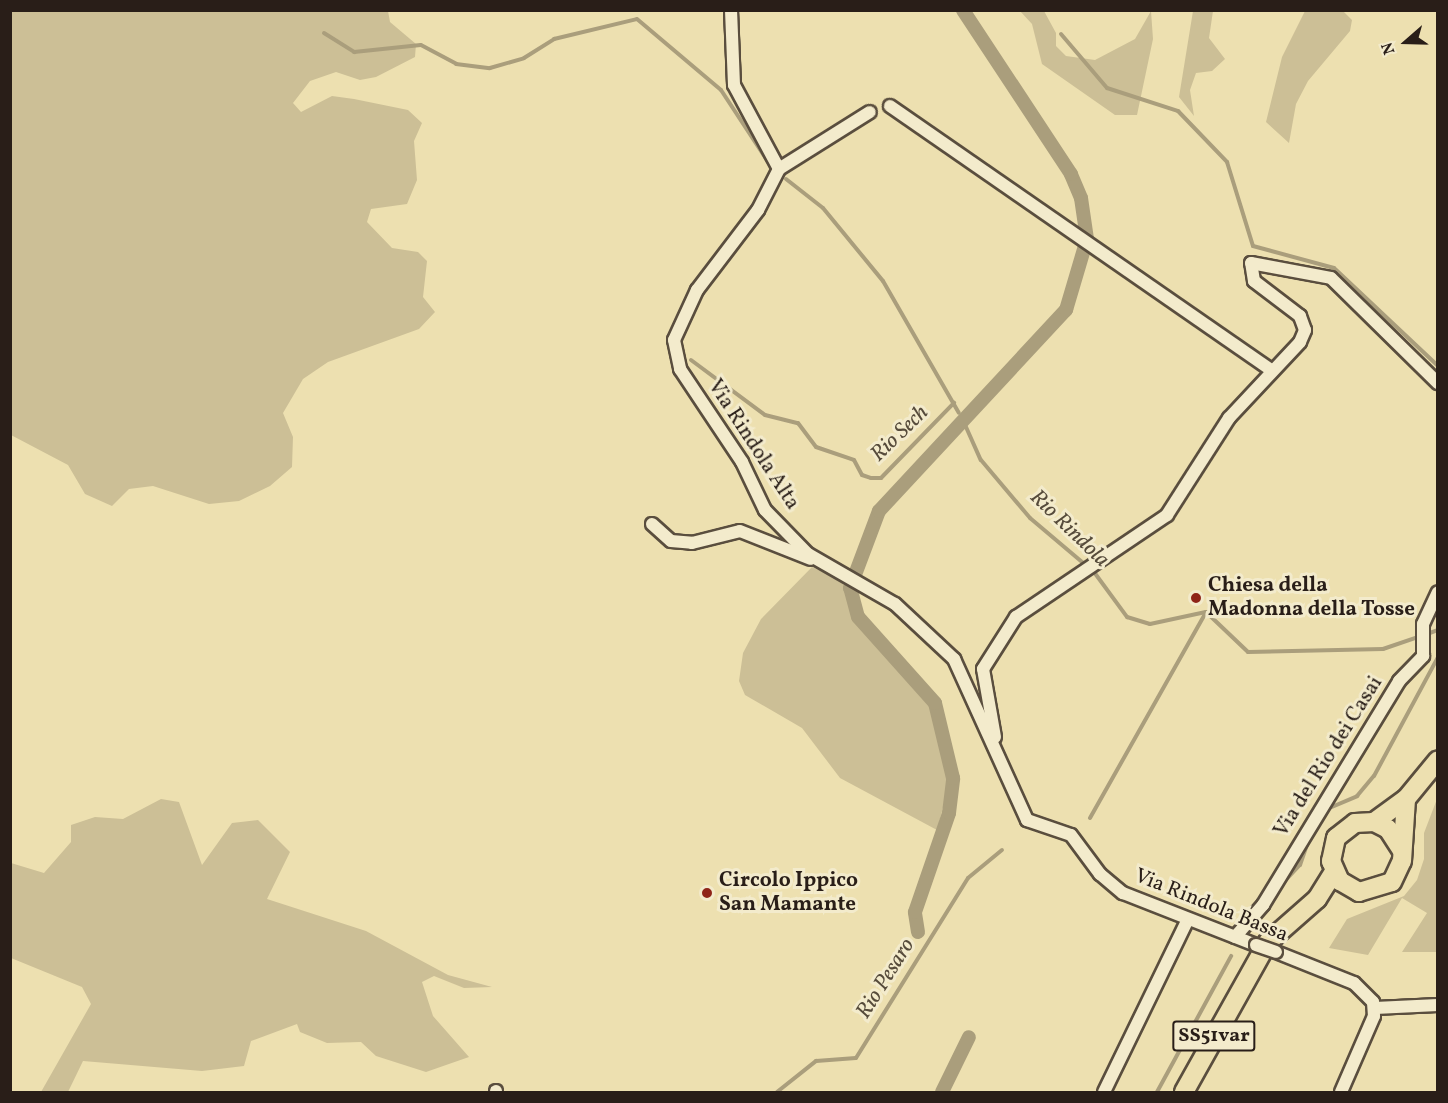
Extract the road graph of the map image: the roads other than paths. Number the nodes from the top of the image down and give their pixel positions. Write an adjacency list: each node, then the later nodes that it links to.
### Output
1 (731, 10): 4 (street)
2 (890, 106): 5 (street)
3 (870, 112): 4 (street)
4 (780, 169): 8 (street, Via Rindola Alta)
5 (1271, 370): 6 (street); 10 (street)
6 (1437, 383)
7 (652, 524): 8 (street)
8 (815, 560): 10 (street, Via Rindola Alta)
9 (1437, 592): 19 (street, Via del Rio dei Casai)
10 (996, 754): 18 (street, Via Rindola Bassa)
11 (1437, 760): 12 (main road)
12 (1406, 799): 13 (main road); 14 (main road)
13 (1374, 822): 14 (main road); 15 (main road, SS51var)
14 (1401, 849): 16 (main road, SS51var)
15 (1334, 872): 16 (main road); 17 (main road, SS51var)
16 (1348, 888): 17 (main road, SS51var)
17 (1317, 899): 23 (main road, SS51var)
18 (1188, 919): 19 (street, Via Rindola Bassa); 22 (street)
19 (1235, 937): 21 (street, Via Rindola Bassa, bridge)
20 (1437, 1005): 21 (street)
21 (1375, 1008): 24 (street)
22 (1104, 1092)
23 (1184, 1092)
24 (1341, 1092)

